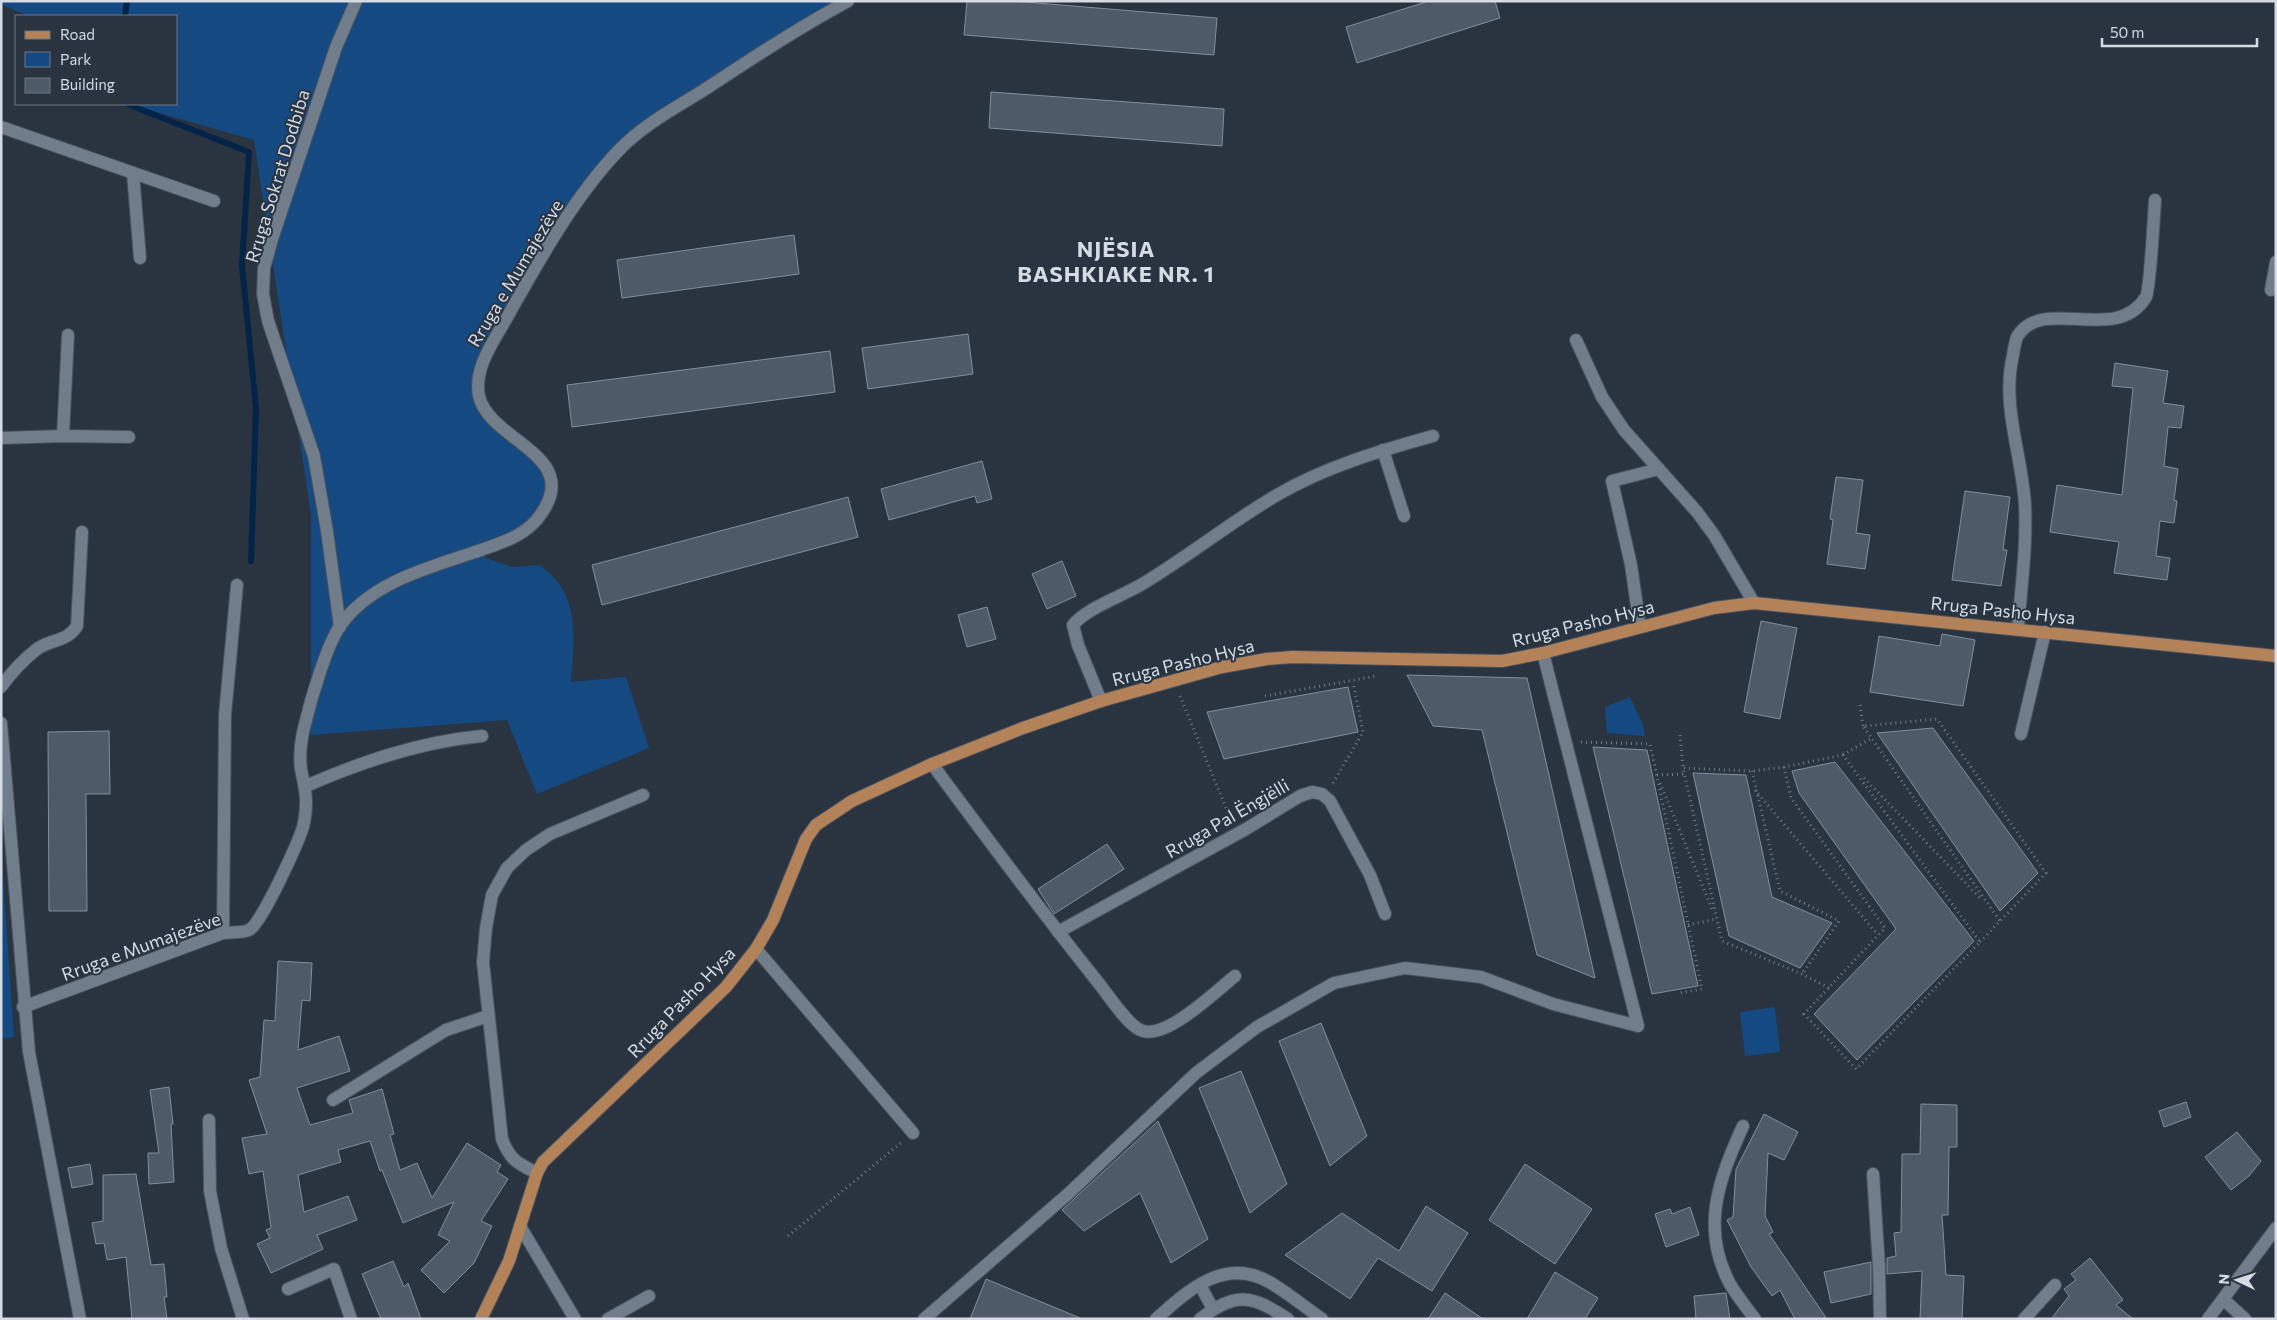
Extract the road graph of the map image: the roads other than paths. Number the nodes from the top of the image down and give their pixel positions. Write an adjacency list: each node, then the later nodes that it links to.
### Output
1 (356, 1): 22 (street, Rruga Sokrat Dodbiba)
2 (848, 1): 22 (street, Rruga e Mumajezëve)
3 (1, 127): 4 (street)
4 (133, 173): 6 (street); 7 (street)
5 (2155, 200): 24 (street)
6 (214, 201)
7 (140, 258)
8 (2276, 262): 9 (street)
9 (2271, 290)
10 (68, 335): 12 (street)
11 (1576, 340): 17 (street)
12 (63, 436): 14 (street); 15 (street)
13 (1432, 436): 16 (street)
14 (129, 437)
15 (1, 438)
16 (1383, 450): 18 (street); 29 (street)
17 (1659, 469): 21 (street); 23 (street)
18 (1404, 516)
19 (82, 532): 28 (street)
20 (237, 586): 38 (street)
21 (1754, 603): 23 (main road, Rruga Pasho Hysa); 24 (main road, Rruga Pasho Hysa)
22 (340, 627): 34 (street, Rruga e Mumajezëve)
23 (1640, 627): 26 (main road, Rruga Pasho Hysa)
24 (2018, 629): 25 (main road, Rruga Pasho Hysa)
25 (2045, 632): 27 (main road, Rruga Pasho Hysa); 31 (street)
26 (1543, 653): 29 (main road, Rruga Pasho Hysa); 63 (street)
27 (2276, 656)
28 (1, 688)
29 (1101, 701): 33 (main road, Rruga Pasho Hysa)
30 (1, 723): 41 (street)
31 (2021, 734)
32 (482, 736): 34 (street)
33 (932, 764): 37 (street); 39 (main road, Rruga Pasho Hysa)
34 (306, 786): 38 (street, Rruga e Mumajezëve)
35 (643, 796): 42 (street)
36 (1385, 914): 37 (street, Rruga Pal Ëngjëlli)
37 (1058, 932): 40 (street)
38 (223, 933): 41 (street, Rruga e Mumajezëve)
39 (756, 949): 46 (street); 47 (main road, Rruga Pasho Hysa)
40 (1235, 976)
41 (23, 1008): 57 (street)
42 (488, 1016): 43 (street); 47 (street)
43 (333, 1100)
44 (209, 1120): 58 (street)
45 (1743, 1126): 68 (street)
46 (913, 1133)
47 (537, 1173): 49 (main road, Rruga Pasho Hysa)
48 (1873, 1174): 69 (street)
49 (520, 1226): 60 (main road, Rruga Pasho Hysa); 61 (street)
50 (2276, 1228): 55 (street)
51 (1200, 1285): 56 (street); 64 (street); 67 (street)
52 (2055, 1285): 70 (street)
53 (288, 1289): 59 (street)
54 (649, 1296): 62 (street)
55 (2223, 1299): 71 (street); 72 (street)
56 (1213, 1309): 65 (street); 66 (street)
57 (80, 1319)
58 (243, 1319)
59 (351, 1319)
60 (481, 1319)
61 (575, 1319)
62 (608, 1319)
63 (924, 1319)
64 (1156, 1319)
65 (1200, 1319)
66 (1288, 1319)
67 (1322, 1319)
68 (1755, 1319)
69 (1880, 1319)
70 (2024, 1319)
71 (2208, 1319)
72 (2244, 1319)

